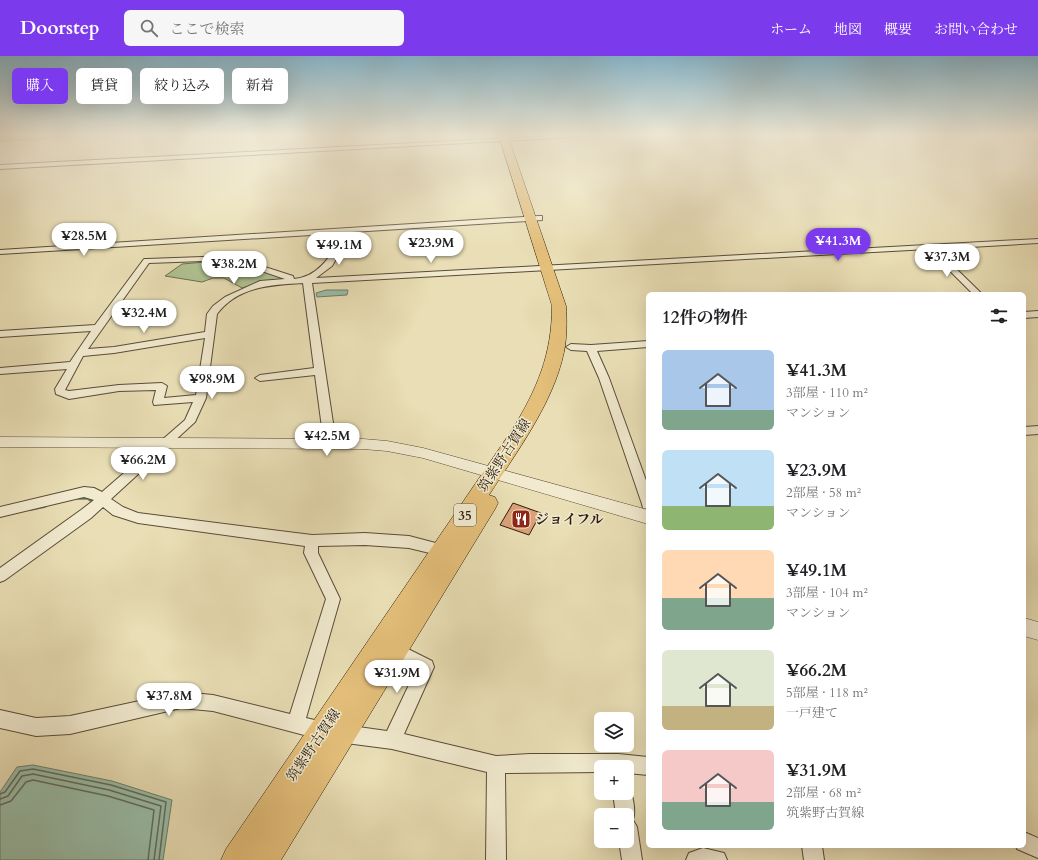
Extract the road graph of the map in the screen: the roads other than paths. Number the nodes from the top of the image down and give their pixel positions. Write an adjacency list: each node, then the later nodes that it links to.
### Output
1 (519, 174): 2 (main road, 筑紫野古賀線 / 35)
2 (534, 218): 3 (street); 7 (main road, 筑紫野古賀線 / 35)
3 (349, 230): 6 (street); 9 (street)
4 (1038, 241): 5 (street)
5 (930, 247): 7 (street); 10 (street)
6 (0, 252)
7 (552, 267): 9 (street); 17 (main road, 筑紫野古賀線 / 35); 30 (main road, 筑紫野古賀線 / 35)
8 (295, 280): 9 (street); 13 (street); 15 (street)
9 (307, 280): 21 (street)
10 (976, 292)
11 (1038, 314): 12 (street)
12 (1026, 315)
13 (98, 328): 14 (street); 18 (street)
14 (0, 334)
15 (210, 334): 18 (street); 23 (street)
16 (646, 344): 17 (street)
17 (581, 348): 29 (street); 30 (main road, 筑紫野古賀線 / 35)
18 (80, 352): 19 (street)
19 (73, 365): 20 (street); 23 (street)
20 (0, 371)
21 (320, 371): 22 (street); 28 (street)
22 (260, 378)
23 (201, 398): 27 (street)
24 (1038, 430): 25 (street)
25 (1026, 431)
26 (0, 442): 27 (street)
27 (164, 442): 28 (street); 32 (street)
28 (330, 443): 30 (street)
29 (642, 467): 31 (street)
30 (499, 475): 34 (street); 36 (main road, 筑紫野古賀線 / 35); 40 (main road, 筑紫野古賀線 / 35)
31 (646, 492)
32 (103, 500): 33 (street); 35 (street); 37 (street)
33 (0, 512)
34 (646, 516)
35 (312, 540): 36 (street); 42 (street)
36 (442, 550): 43 (main road, 筑紫野古賀線 / 35)
37 (0, 576)
38 (1026, 628): 39 (street)
39 (1038, 632)
40 (396, 650): 43 (main road, 筑紫野古賀線 / 35); 44 (street)
41 (0, 719): 42 (street)
42 (296, 724): 43 (street)
43 (333, 732): 44 (street); 53 (main road, 筑紫野古賀線 / 35); 54 (main road, 筑紫野古賀線 / 35)
44 (392, 740): 46 (street)
45 (594, 764): 46 (street)
46 (496, 765): 55 (street)
47 (634, 766): 48 (street)
48 (646, 766)
49 (1026, 843): 52 (street)
50 (630, 848): 56 (street)
51 (812, 848): 59 (street)
52 (1038, 848)
53 (237, 860)
54 (263, 860)
55 (496, 860)
56 (632, 860)
57 (696, 860): 58 (street)
58 (718, 860)
59 (814, 860)

